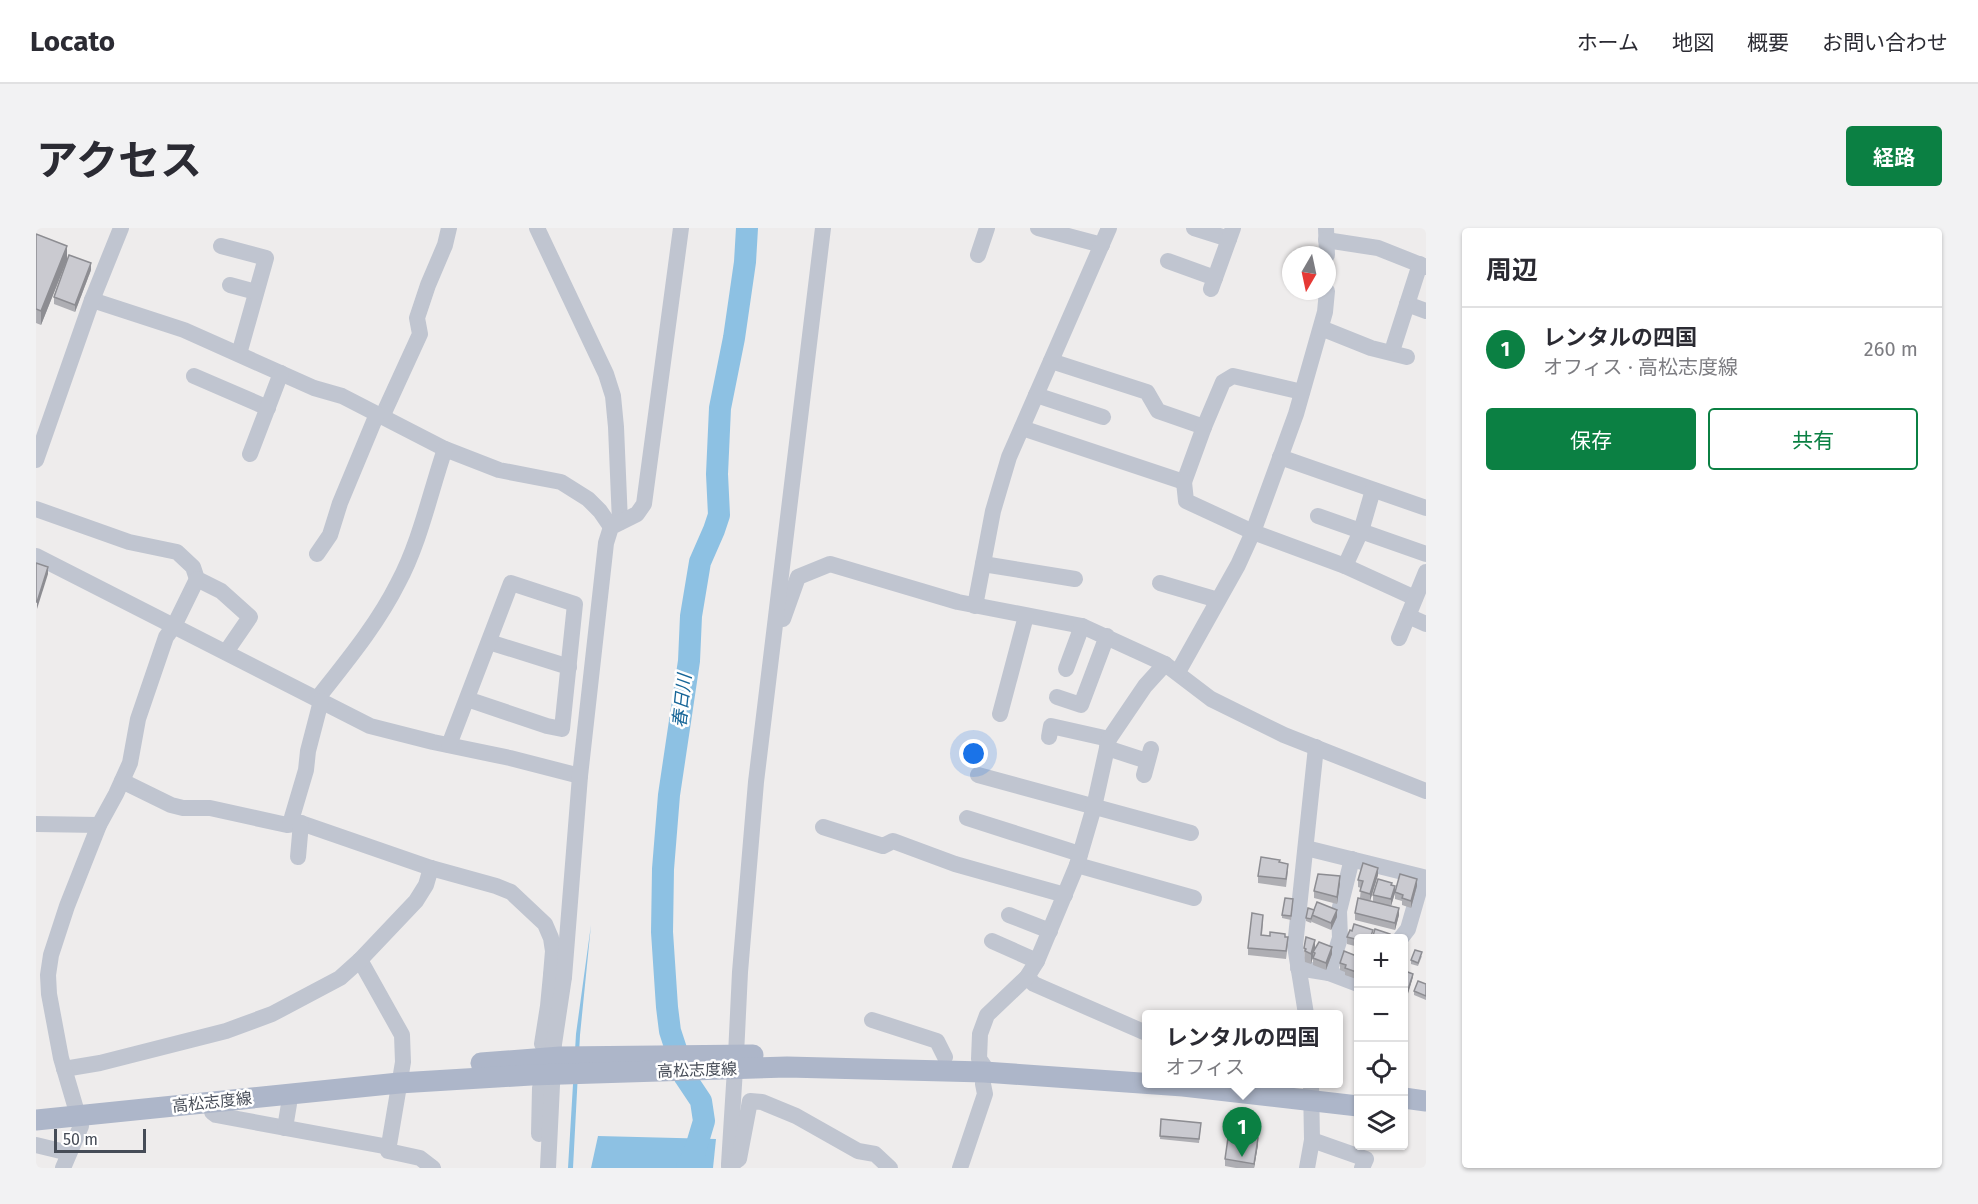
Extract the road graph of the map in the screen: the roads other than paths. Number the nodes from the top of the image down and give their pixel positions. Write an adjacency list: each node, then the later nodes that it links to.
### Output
1 (121, 228): 19 (street)
2 (449, 228): 33 (street)
3 (537, 228): 46 (street)
4 (681, 228): 46 (street)
5 (823, 228): 69 (street)
6 (987, 228): 14 (street)
7 (1038, 228): 12 (street)
8 (1109, 228): 12 (street)
9 (1194, 228): 10 (street)
10 (1231, 234): 15 (street)
11 (1326, 241): 16 (street)
12 (1102, 245): 27 (street)
13 (221, 246): 18 (street)
14 (978, 255)
15 (1168, 261)
16 (1423, 266): 21 (street)
17 (230, 285): 18 (street)
18 (256, 292): 25 (street)
19 (92, 300): 25 (street); 40 (street)
20 (1326, 300): 23 (street)
21 (1407, 304): 22 (street); 24 (street)
22 (1426, 312)
23 (1321, 328): 26 (street); 30 (street)
24 (1394, 345)
25 (239, 354): 28 (street)
26 (1407, 357)
27 (1051, 361): 31 (street); 35 (street)
28 (281, 373): 32 (street); 33 (street)
29 (194, 376): 32 (street)
30 (1302, 392): 35 (street); 39 (street)
31 (1036, 396): 34 (street); 36 (street)
32 (268, 408): 38 (street)
33 (379, 415): 37 (street); 49 (street)
34 (1103, 417)
35 (1204, 427): 41 (street)
36 (1022, 428): 41 (street); 52 (street)
37 (445, 449): 46 (street); 76 (street)
38 (250, 454)
39 (1280, 457): 42 (street); 48 (street)
40 (36, 460)
41 (1184, 482): 48 (street)
42 (1373, 490): 43 (street); 47 (street)
43 (1426, 508)
44 (36, 509): 55 (street)
45 (1318, 516): 47 (street)
46 (616, 525): 84 (street)
47 (1361, 531): 50 (street); 53 (street)
48 (1253, 532): 53 (street); 59 (street)
49 (317, 554)
50 (1426, 554)
51 (36, 556): 64 (street)
52 (983, 564): 56 (street); 60 (street)
53 (1345, 566): 58 (street)
54 (1426, 572): 58 (street)
55 (197, 579): 64 (street); 70 (street)
56 (1075, 579)
57 (1160, 583): 59 (street)
58 (1415, 598): 62 (street)
59 (1218, 600): 72 (street)
60 (975, 606): 61 (street); 69 (street)
61 (1026, 616): 65 (street); 77 (street)
62 (1408, 616): 63 (street); 67 (street)
63 (1426, 624)
64 (174, 626): 70 (street); 85 (street)
65 (1082, 626): 66 (street); 73 (street)
66 (1107, 636): 72 (street); 74 (street)
67 (1398, 638)
68 (489, 642): 71 (street); 71 (street); 75 (street)
69 (773, 645): 118 (street)
70 (226, 652): 76 (street)
71 (569, 667): 75 (street)
72 (1171, 668): 79 (street); 81 (street)
73 (1066, 669)
74 (1057, 697)
75 (467, 699): 80 (street)
76 (319, 700): 80 (street); 90 (street)
77 (1000, 714)
78 (1049, 737): 79 (street)
79 (1108, 744): 82 (street); 87 (street)
80 (450, 745): 84 (street)
81 (1316, 747): 86 (street); 94 (street)
82 (1147, 762)
83 (978, 775): 87 (street)
84 (580, 776): 110 (street)
85 (122, 781): 90 (street); 91 (street)
86 (1426, 791)
87 (1094, 807): 93 (street); 97 (street)
88 (967, 818): 97 (street)
89 (36, 824): 91 (street)
90 (295, 824): 95 (street); 98 (street)
91 (99, 825): 113 (street)
92 (823, 827): 100 (street)
93 (1191, 833)
94 (1306, 848): 96 (street); 108 (street)
95 (298, 857)
96 (1352, 859): 99 (street); 109 (street)
97 (1078, 860): 100 (street); 101 (street)
98 (431, 868): 106 (street); 110 (street)
99 (1424, 876): 104 (street)
100 (1065, 895): 103 (street)
101 (1194, 898)
102 (1009, 915): 103 (street)
103 (1050, 931): 107 (street)
104 (1404, 934)
105 (992, 941): 107 (street)
106 (360, 960): 121 (street); 123 (street)
107 (1037, 961): 111 (street)
108 (1298, 968): 109 (street); 114 (street)
109 (1329, 973): 112 (street)
110 (558, 976): 120 (street)
111 (1027, 977): 116 (street); 119 (street)
112 (1354, 982)
113 (43, 995): 121 (street)
114 (1305, 1010)
115 (872, 1020): 117 (street)
116 (1142, 1031)
117 (945, 1057): 118 (main road, 高松志度線); 119 (main road, 高松志度線)
118 (731, 1062): 119 (main road, 高松志度線); 120 (main road, 高松志度線); 142 (street)
119 (981, 1065): 122 (main road, 高松志度線); 124 (main road, 高松志度線); 147 (street)
120 (551, 1066): 123 (main road, 高松志度線); 144 (street); 145 (street)
121 (64, 1069): 133 (street)
122 (1142, 1069)
123 (400, 1076): 127 (main road, 高松志度線); 133 (main road, 高松志度線); 140 (street)
124 (1142, 1082)
125 (1307, 1088): 126 (main road, 高松志度線); 131 (main road, 高松志度線); 138 (street)
126 (1354, 1092)
127 (287, 1094): 130 (main road, 高松志度線); 137 (street)
128 (1408, 1099): 129 (main road)
129 (1426, 1101)
130 (211, 1102): 133 (main road, 高松志度線); 137 (street)
131 (1354, 1104)
132 (36, 1106): 133 (main road, 高松志度線)
133 (75, 1109): 136 (main road, 高松志度線); 141 (street)
134 (1408, 1113): 135 (main road)
135 (1426, 1115)
136 (36, 1120)
137 (285, 1128): 140 (street)
138 (1312, 1140): 148 (street); 149 (street)
139 (36, 1145): 141 (street)
140 (389, 1147): 143 (street)
141 (66, 1161)
142 (729, 1167): 146 (street)
143 (433, 1168)
144 (538, 1168)
145 (548, 1168)
146 (890, 1168)
147 (960, 1168)
148 (1307, 1168)
149 (1362, 1168)

